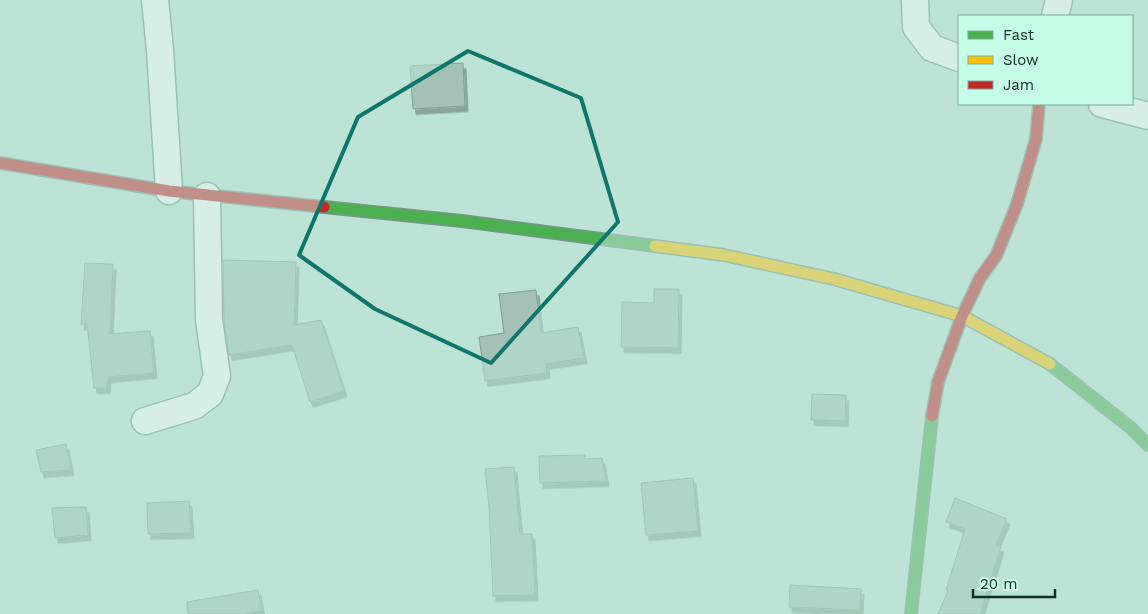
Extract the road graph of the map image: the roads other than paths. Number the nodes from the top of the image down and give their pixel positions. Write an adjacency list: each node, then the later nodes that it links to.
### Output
1 (155, 0): 10 (street)
2 (915, 0): 5 (street)
3 (1059, 0): 4 (street)
4 (1055, 15)
5 (958, 58)
6 (1039, 105): 12 (street)
7 (1106, 105): 8 (street)
8 (1148, 116)
9 (0, 163): 10 (street)
10 (169, 192): 11 (street)
11 (208, 196): 12 (street); 13 (street)
12 (962, 316): 14 (street); 15 (street)
13 (145, 421)
14 (1148, 445)
15 (911, 614)

